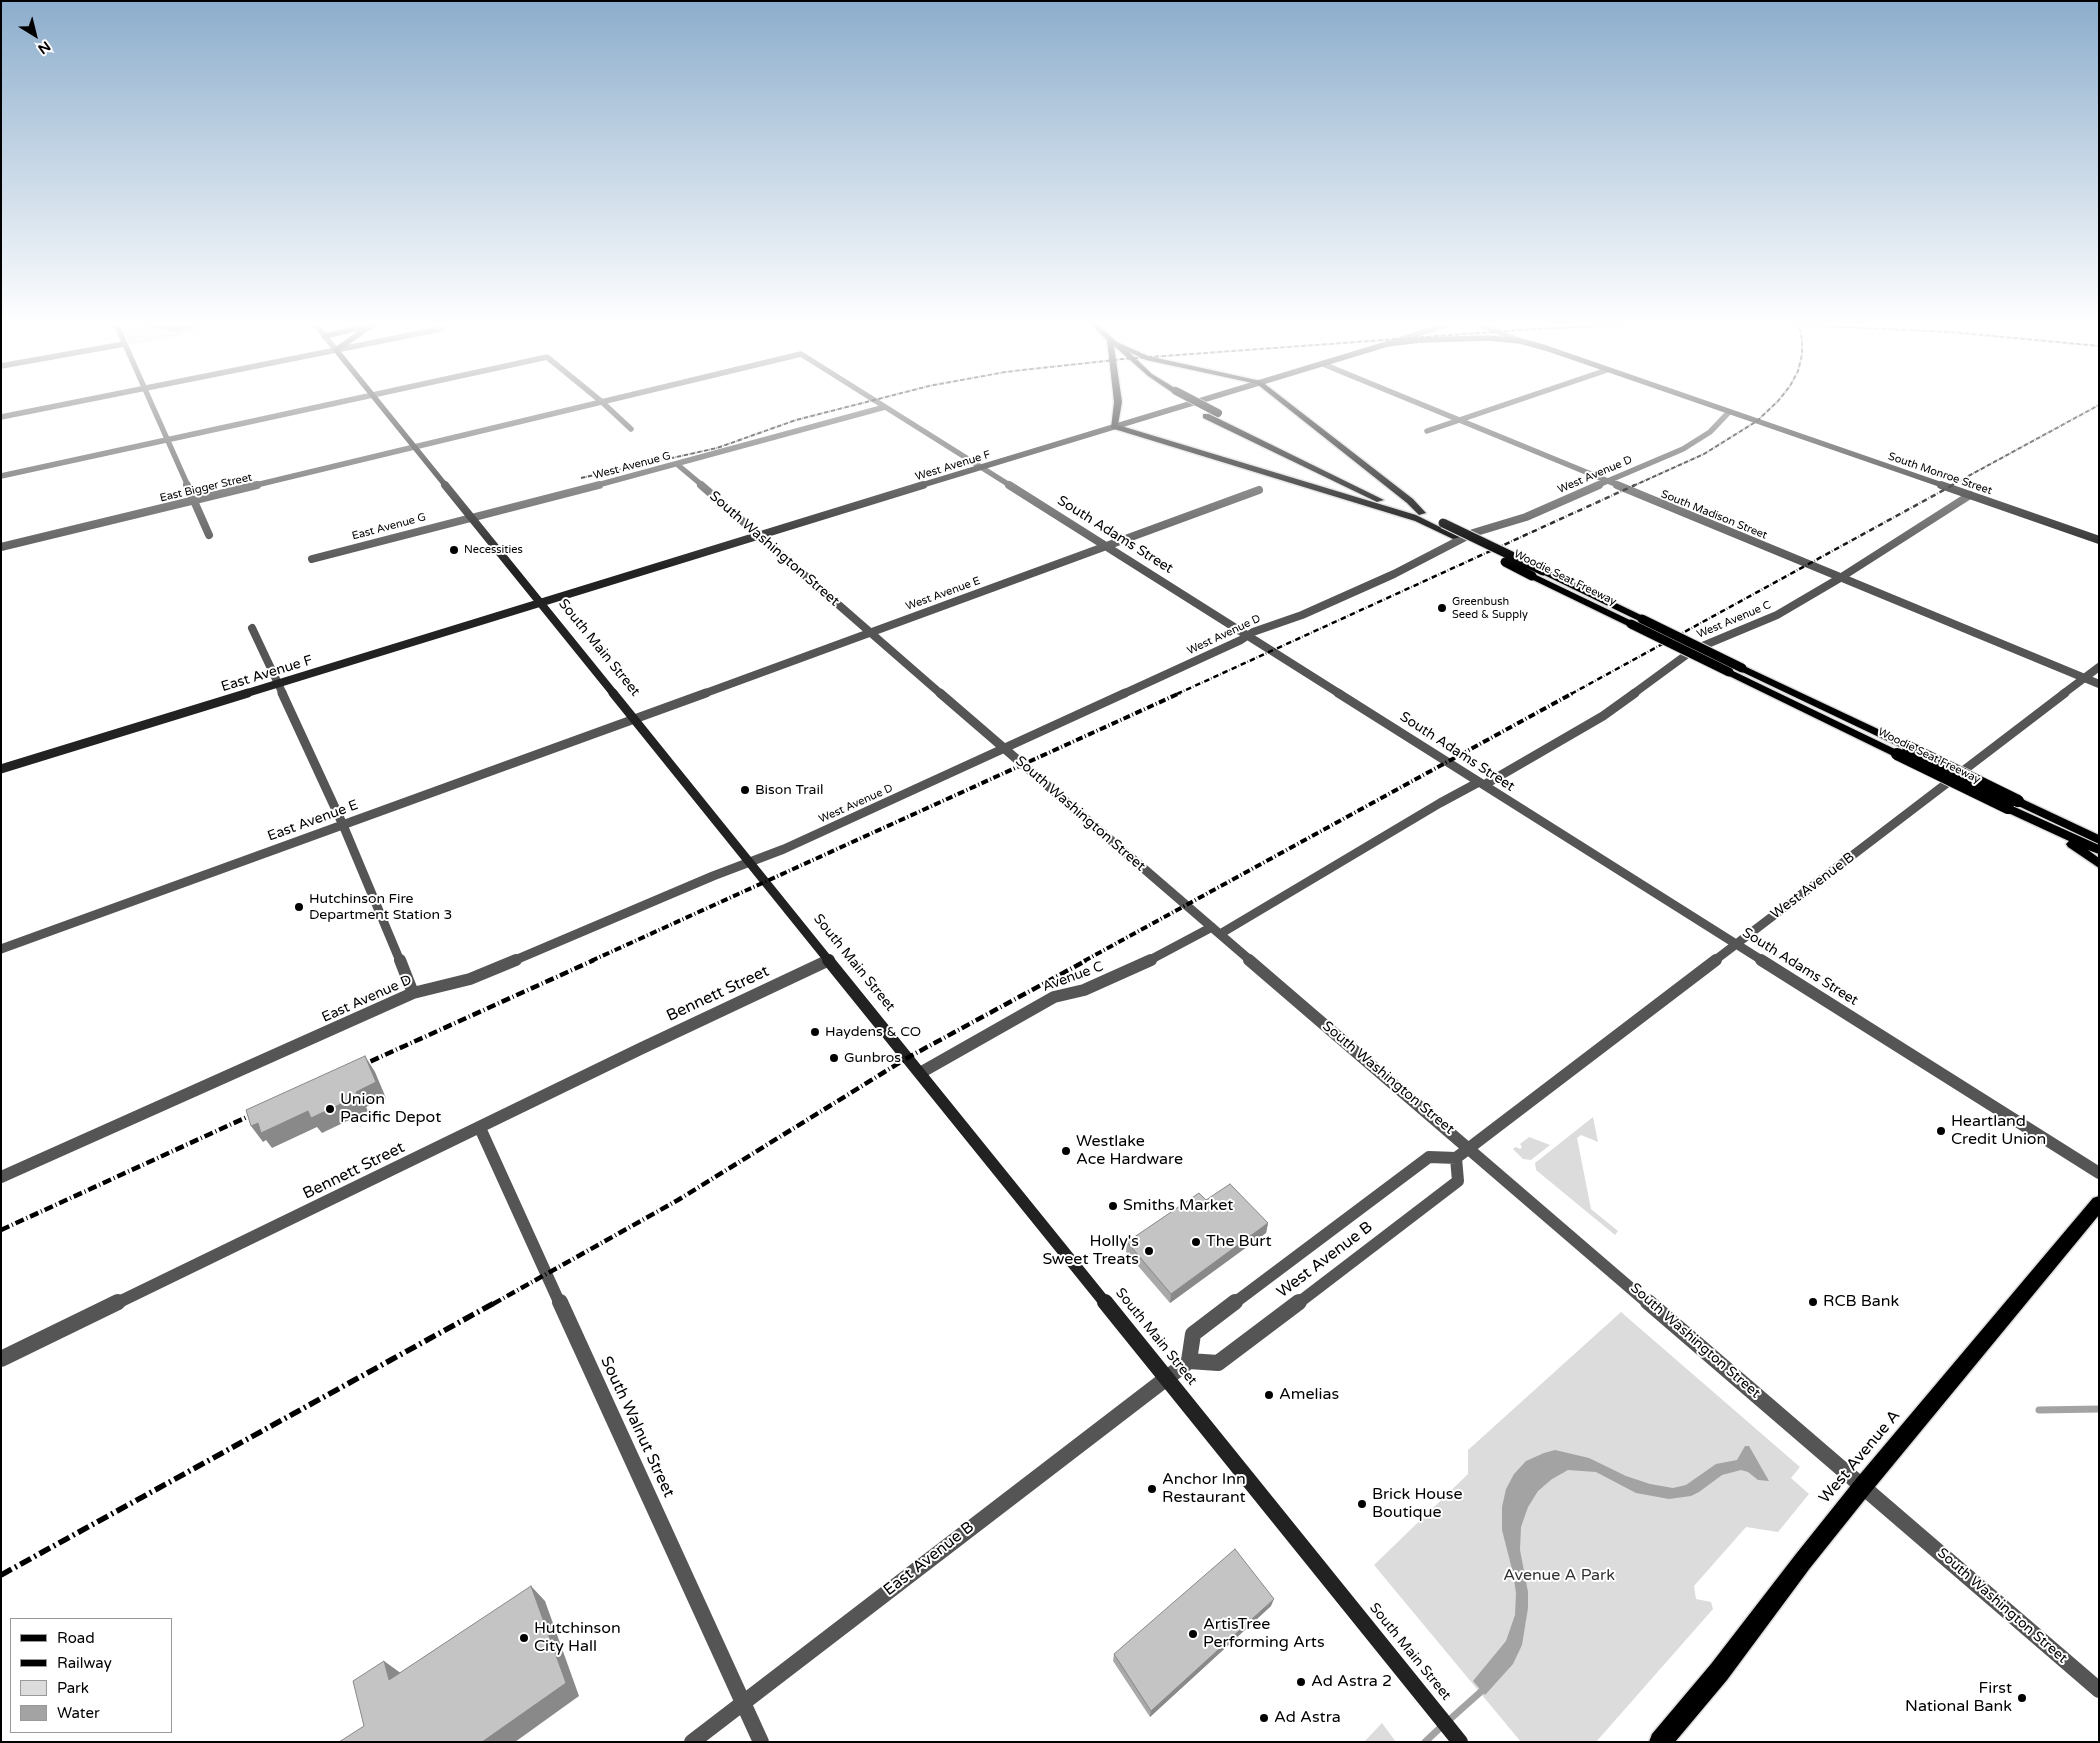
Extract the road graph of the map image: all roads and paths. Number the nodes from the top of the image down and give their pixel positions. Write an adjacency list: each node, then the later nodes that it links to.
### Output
1 (58, 405): 18 (street)
2 (152, 405): 23 (street)
3 (325, 405): 23 (street)
4 (380, 405): 24 (street, South Main Street)
5 (588, 405): 24 (street, East Bigger Street)
6 (606, 405): 21 (street)
7 (881, 405): 16 (street, South Adams Street)
8 (1117, 405): 20 (main road)
9 (1182, 405): 20 (street, West Avenue F)
10 (1187, 405): 32 (main road, Woodie Seat Freeway)
11 (1203, 405): 32 (main road, Woodie Seat Freeway, bridge)
12 (1289, 405): 32 (main road)
13 (1424, 405): 19 (street, South Madison Street)
14 (1503, 405): 19 (street)
15 (1710, 405): 17 (street, South Monroe Street)
16 (884, 407): 25 (street, West Avenue G); 26 (street, South Adams Street)
17 (1729, 412): 28 (street, West Avenue D); 30 (street, South Monroe Street)
18 (1, 417)
19 (1460, 420): 22 (street); 28 (street, South Madison Street)
20 (1114, 426): 26 (street, West Avenue F); 32 (main road)
21 (631, 429)
22 (1426, 431)
23 (168, 440): 27 (street); 31 (street)
24 (415, 448): 31 (street, East Bigger Street); 33 (street, South Main Street)
25 (678, 465): 33 (street, West Avenue G); 36 (street, South Washington Street)
26 (981, 468): 36 (street, West Avenue F); 38 (street, South Adams Street)
27 (1, 476)
28 (1608, 482): 41 (street, South Madison Street); 45 (street, West Avenue D)
29 (1259, 490): 38 (street, West Avenue E)
30 (1970, 495): 37 (street, South Monroe Street); 41 (street, West Avenue C)
31 (195, 501): 35 (street); 39 (street, East Bigger Street)
32 (1421, 516): 34 (main road, Woodie Seat Freeway)
33 (471, 518): 40 (street, East Avenue G); 42 (street, South Main Street)
34 (1439, 525): 54 (main road, Woodie Seat Freeway, bridge); 54 (main road, Woodie Seat Freeway, bridge)
35 (209, 535)
36 (760, 536): 42 (street, West Avenue F); 44 (street, South Washington Street)
37 (2099, 540)
38 (1106, 546): 44 (street, West Avenue E); 45 (street, South Adams Street)
39 (1, 547)
40 (312, 559)
41 (1840, 578): 47 (street, South Madison Street); 53 (street, West Avenue C)
42 (541, 604): 49 (street, East Avenue F); 50 (street, South Main Street)
43 (252, 628): 49 (street)
44 (871, 632): 50 (street, West Avenue E); 51 (street, South Washington Street)
45 (1248, 635): 51 (street, West Avenue D); 53 (street, South Adams Street)
46 (2099, 667): 47 (street, West Avenue B)
47 (2084, 678): 48 (street, South Madison Street); 63 (street, West Avenue B)
48 (2099, 684)
49 (280, 685): 52 (street, East Avenue F); 56 (street)
50 (635, 719): 56 (street, East Avenue E); 60 (street, South Main Street)
51 (1004, 749): 60 (street, West Avenue D); 62 (street, South Washington Street)
52 (1, 769)
53 (1481, 784): 62 (street, Avenue C); 63 (street, South Adams Street)
54 (2016, 804): 55 (main road, Woodie Seat Freeway); 57 (main road); 58 (main road)
55 (2024, 816): 59 (main road); 61 (main road)
56 (343, 825): 64 (street, East Avenue E); 66 (street)
57 (2099, 831)
58 (2099, 840)
59 (2099, 850)
60 (750, 862): 65 (street, South Main Street); 66 (street, East Avenue D)
61 (2099, 864)
62 (1216, 931): 67 (street, Avenue C); 69 (street, South Washington Street)
63 (1737, 944): 69 (street, West Avenue B); 71 (street, South Adams Street)
64 (1, 948)
65 (828, 960): 67 (street, South Main Street); 68 (street, Bennett Street)
66 (413, 993): 72 (street, East Avenue D)
67 (920, 1073): 76 (street, South Main Street)
68 (480, 1128): 74 (street, Bennett Street); 79 (street, South Walnut Street)
69 (1470, 1147): 70 (street, West Avenue B); 77 (street, South Washington Street)
70 (1456, 1158): 75 (street, West Avenue B); 75 (street, West Avenue B)
71 (2099, 1173)
72 (1, 1177)
73 (2099, 1203): 77 (main road, West Avenue A)
74 (1, 1359)
75 (1189, 1361): 76 (street)
76 (1167, 1379): 79 (street, East Avenue B); 82 (street, South Main Street)
77 (1862, 1486): 78 (street, South Washington Street); 83 (main road, West Avenue A)
78 (2099, 1690)
79 (743, 1703): 80 (street, East Avenue B); 81 (street, South Walnut Street)
80 (692, 1742)
81 (760, 1742)
82 (1460, 1742)
83 (1660, 1742)

